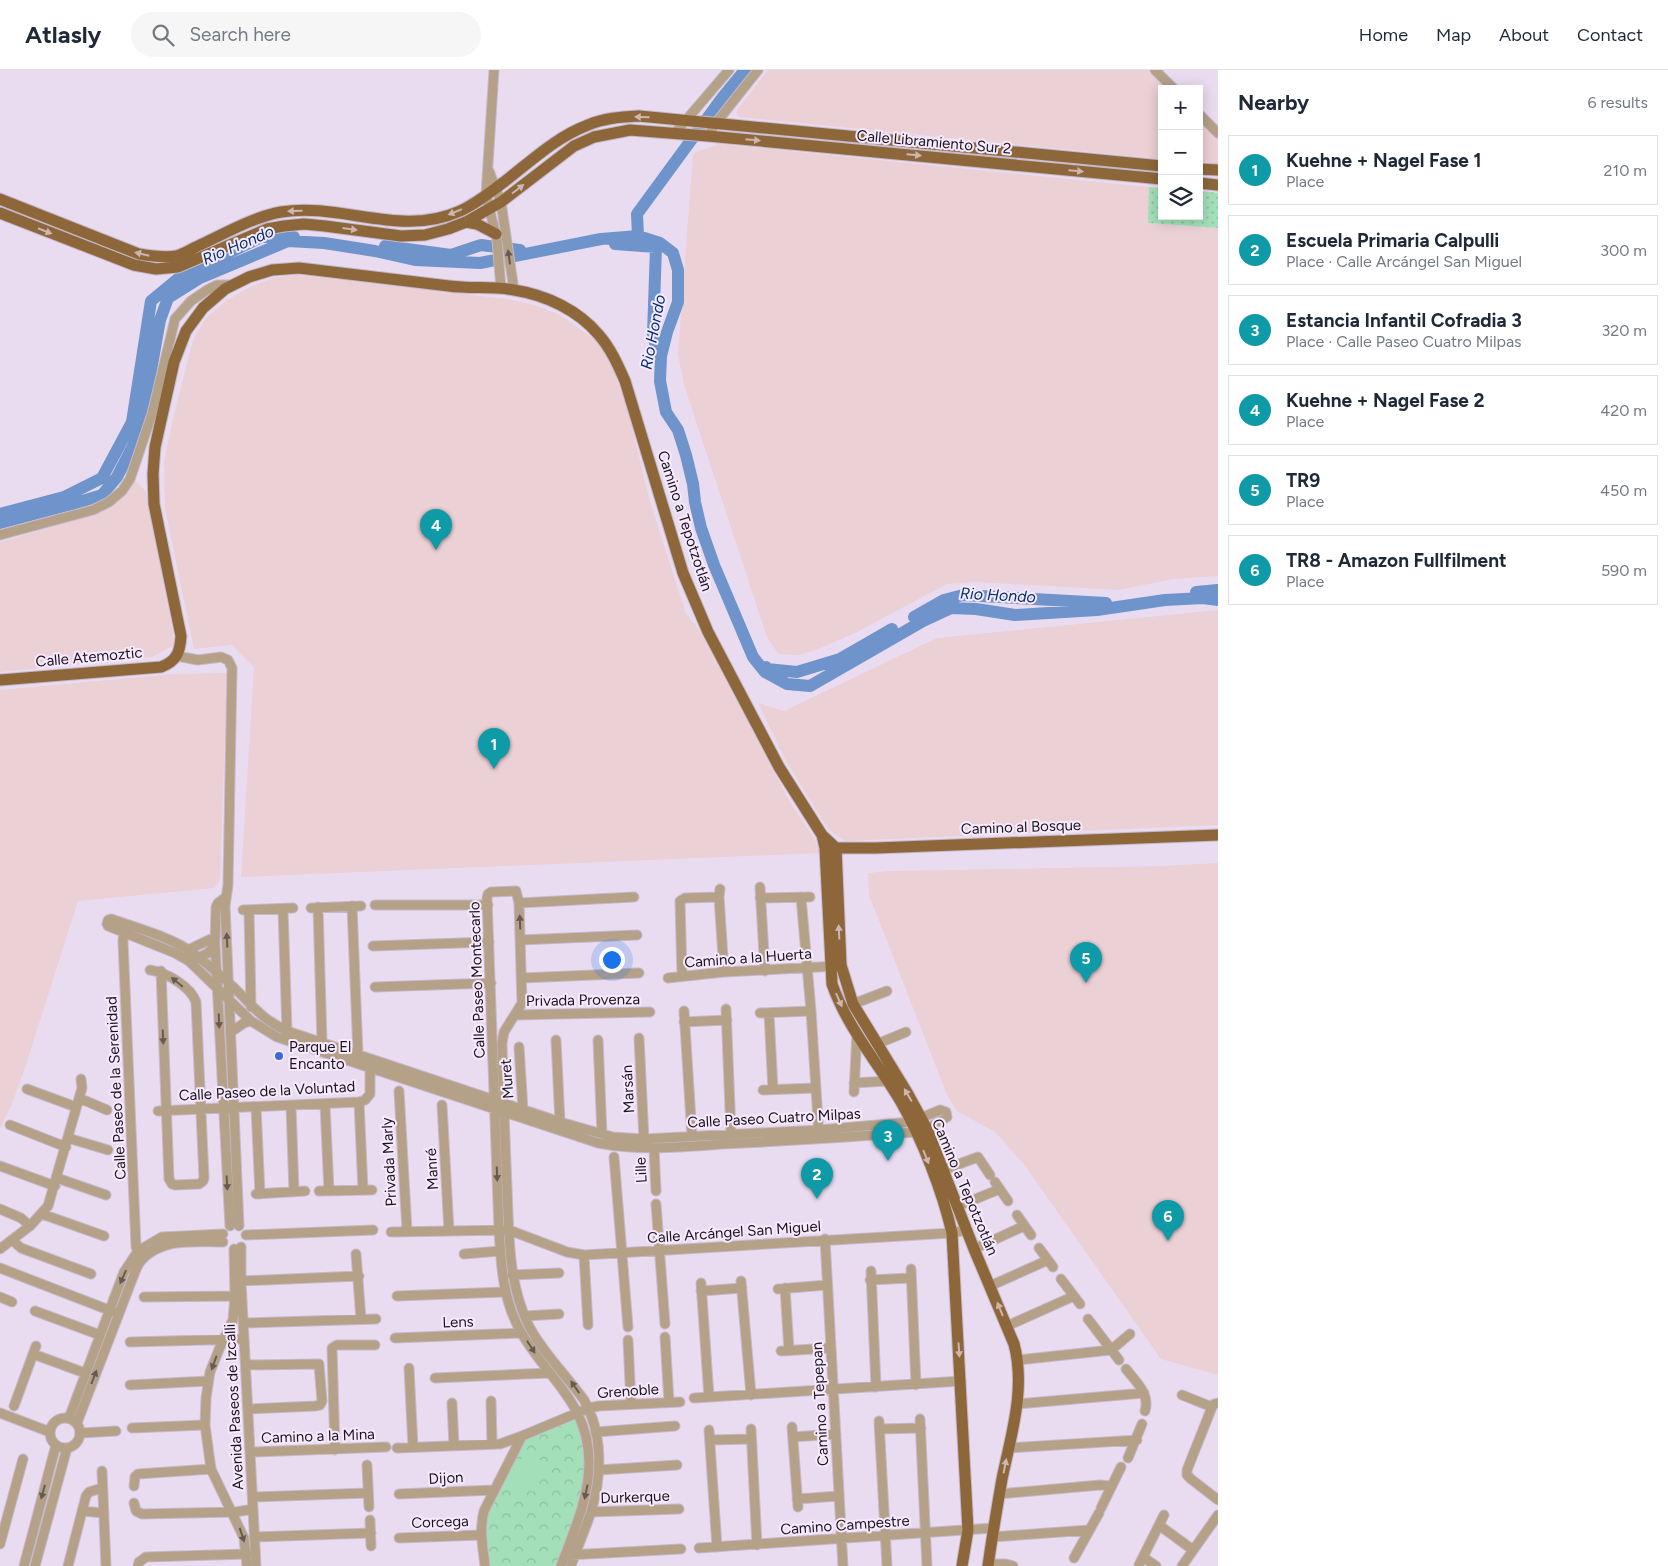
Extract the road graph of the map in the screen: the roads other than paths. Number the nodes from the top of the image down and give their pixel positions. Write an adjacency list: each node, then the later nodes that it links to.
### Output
1 (494, 70): 19 (street)
2 (729, 70): 7 (street)
3 (758, 70): 8 (street)
4 (1155, 70): 5 (street)
5 (1170, 85)
6 (1203, 118): 10 (street)
7 (689, 120): 8 (main road, Calle Libramiento Sur 2); 9 (street); 25 (main road, Calle Libramiento Sur 2, one-way to 25)
8 (714, 122): 11 (main road, Calle Libramiento Sur 2); 12 (street)
9 (678, 133): 12 (main road, Calle Libramiento Sur 2); 28 (main road, Calle Libramiento Sur 2, one-way to 9)
10 (1218, 133)
11 (834, 134): 13 (main road, Calle Libramiento Sur 2); 14 (main road)
12 (706, 135): 14 (main road, Calle Libramiento Sur 2, one-way to 14)
13 (854, 136): 15 (main road); 16 (main road, Calle Libramiento Sur 2)
14 (833, 148): 15 (main road, Calle Libramiento Sur 2)
15 (853, 149): 18 (main road, Calle Libramiento Sur 2, one-way to 18)
16 (1036, 153): 17 (main road, Calle Libramiento Sur 2); 18 (main road)
17 (1158, 165)
18 (1035, 167): 22 (main road, Calle Libramiento Sur 2, one-way to 22)
19 (488, 168): 25 (street); 26 (street)
20 (1203, 169): 21 (main road)
21 (1218, 170)
22 (1158, 179)
23 (1203, 183): 24 (main road)
24 (1218, 184)
25 (496, 188): 26 (main road, Calle Libramiento Sur 2); 28 (street)
26 (486, 195): 27 (main road, Calle Libramiento Sur 2, one-way to 27); 29 (street)
27 (0, 199)
28 (501, 202): 29 (main road, Calle Libramiento Sur 2); 32 (street)
29 (490, 209): 31 (main road, Calle Libramiento Sur 2); 32 (street)
30 (0, 213): 31 (main road, Calle Libramiento Sur 2, one-way to 31)
31 (466, 222): 32 (main road)
32 (500, 237): 34 (street); 35 (street, one-way to 32)
33 (234, 285): 34 (main road, Camino a Tepotzotlán); 36 (street); 37 (main road, Camino a Tepotzotlán)
34 (501, 288): 35 (main road, Camino a Tepotzotlán)
35 (514, 290): 40 (main road, Camino a Tepotzotlán)
36 (0, 535)
37 (177, 656): 38 (main road, Calle Atemoztic); 42 (street)
38 (0, 680)
39 (1218, 835): 40 (main road, Camino al Bosque)
40 (830, 848): 56 (main road, Camino a Tepotzotlán)
41 (760, 887): 44 (street)
42 (226, 897): 50 (street); 67 (street, one-way to 42)
43 (634, 897): 45 (street)
44 (760, 898): 57 (street); 60 (street)
45 (519, 903): 47 (street, Calle Paseo Montecarlo); 51 (street, Calle Paseo Montecarlo, one-way to 45)
46 (374, 905): 47 (street)
47 (488, 905): 52 (street, Calle Paseo Montecarlo)
48 (124, 928): 54 (street, Calle Paseo Cuatro Milpas); 69 (street, Calle Paseo Cuatro Milpas); 117 (street, Calle Paseo de la Serenidad)
49 (637, 935): 51 (street)
50 (215, 940): 54 (street); 55 (street); 61 (street)
51 (520, 940): 65 (street, Calle Paseo Montecarlo)
52 (489, 942): 53 (street); 68 (street, Calle Paseo Montecarlo)
53 (373, 946)
54 (188, 950): 55 (street, Calle Paseo Cuatro Milpas)
55 (198, 958): 61 (street, Calle Paseo Cuatro Milpas)
56 (836, 966): 57 (street, Camino a la Huerta); 73 (main road, Camino a Tepotzotlán); 86 (main road, Camino a Tepotzotlán, one-way to 86)
57 (807, 967): 60 (street, Camino a la Huerta); 76 (street)
58 (150, 970): 59 (street)
59 (161, 971): 111 (street, one-way to 59); 116 (street, one-way to 116)
60 (765, 971): 62 (street, Camino a la Huerta)
61 (216, 972): 67 (street, Calle Paseo Cuatro Milpas); 69 (street)
62 (724, 972): 64 (street, Camino a la Huerta); 64 (street)
63 (640, 973): 65 (street)
64 (682, 975): 66 (street, Camino a la Huerta)
65 (522, 978): 79 (street, Calle Paseo Montecarlo)
66 (668, 978)
67 (229, 983): 72 (street); 74 (street, Calle Paseo Cuatro Milpas)
68 (491, 983): 70 (street); 103 (street, Calle Paseo Montecarlo)
69 (218, 987): 72 (street, Calle Paseo Cuatro Milpas); 112 (street, one-way to 112)
70 (375, 987)
71 (887, 991): 73 (street)
72 (230, 999): 81 (street, Calle Paseo Cuatro Milpas); 84 (street)
73 (853, 1004): 91 (main road, Camino a Tepotzotlán)
74 (251, 1007): 83 (street, Calle Paseo Cuatro Milpas); 83 (street)
75 (726, 1009): 80 (street)
76 (811, 1011): 98 (street); 101 (street)
77 (650, 1012): 79 (street, Privada Provenza)
78 (684, 1012): 82 (street)
79 (515, 1015): 103 (street, Calle Paseo Montecarlo)
80 (727, 1020): 82 (street); 123 (street)
81 (251, 1021): 84 (street); 95 (street, Calle Paseo Cuatro Milpas)
82 (684, 1022): 126 (street)
83 (287, 1031): 90 (street, Calle Paseo Cuatro Milpas)
84 (231, 1032): 110 (street)
85 (906, 1032): 91 (street)
86 (857, 1033): 97 (main road, Camino a Tepotzotlán); 97 (street)
87 (639, 1038): 127 (street, Marsán)
88 (556, 1040): 120 (street)
89 (598, 1040): 124 (street)
90 (322, 1042): 93 (street, Calle Paseo Cuatro Milpas); 93 (street)
91 (877, 1044): 122 (main road, Camino a Tepotzotlán, one-way to 91)
92 (519, 1047): 114 (street, Muret)
93 (358, 1054): 94 (street, Calle Paseo Cuatro Milpas)
94 (370, 1058): 95 (street, Calle Paseo de la Voluntad); 103 (street, Calle Paseo Cuatro Milpas)
95 (371, 1068): 104 (street, Calle Paseo de la Voluntad); 113 (street, Calle Paseo Cuatro Milpas)
96 (81, 1079): 105 (street)
97 (887, 1081): 122 (main road, Camino a Tepotzotlán)
98 (816, 1088): 101 (street); 125 (street)
99 (27, 1089): 105 (street)
100 (763, 1090): 101 (street)
101 (773, 1090)
102 (399, 1091): 156 (street, Privada Marly)
103 (499, 1101): 113 (street, Calle Paseo Montecarlo); 114 (street, Calle Paseo Cuatro Milpas); 119 (street, Calle Paseo Montecarlo)
104 (359, 1102): 106 (street, Calle Paseo de la Voluntad); 139 (street)
105 (78, 1103): 115 (street); 128 (street)
106 (325, 1105): 108 (street, Calle Paseo de la Voluntad); 139 (street)
107 (442, 1105): 157 (street, Manré)
108 (291, 1106): 109 (street, Calle Paseo de la Voluntad); 140 (street)
109 (256, 1107): 110 (street, Calle Paseo de la Voluntad); 140 (street)
110 (233, 1108): 112 (street, Calle Paseo de la Voluntad); 151 (street)
111 (200, 1109): 112 (street, Calle Paseo de la Voluntad); 116 (street, Calle Paseo de la Voluntad); 116 (street)
112 (223, 1109): 151 (street, one-way to 151)
113 (494, 1109): 119 (street, Calle Paseo Cuatro Milpas); 154 (street, Calle Paseo Montecarlo, one-way to 154)
114 (523, 1109): 120 (street, Calle Paseo Cuatro Milpas)
115 (107, 1110)
116 (162, 1110)
117 (131, 1112): 118 (street); 170 (street, Calle Paseo de la Serenidad)
118 (142, 1112)
119 (504, 1112): 129 (street, Calle Paseo Cuatro Milpas); 154 (street, Calle Paseo Montecarlo)
120 (560, 1122): 124 (street, Calle Paseo Cuatro Milpas)
121 (10, 1125): 128 (street)
122 (919, 1125): 125 (street, Calle Paseo Cuatro Milpas); 135 (main road, Camino a Tepotzotlán); 159 (main road, Camino a Tepotzotlán, one-way to 159)
123 (731, 1133): 125 (street, Calle Paseo Cuatro Milpas); 126 (street, Calle Paseo Cuatro Milpas)
124 (602, 1134): 129 (street, Calle Paseo Cuatro Milpas)
125 (819, 1135): 130 (street, Calle Paseo Cuatro Milpas)
126 (692, 1136): 130 (street, Calle Paseo Cuatro Milpas)
127 (644, 1139): 129 (street, Calle Paseo Cuatro Milpas); 130 (street, Calle Paseo Cuatro Milpas)
128 (67, 1142): 132 (street); 136 (street)
129 (613, 1142): 131 (street, Calle Paseo Cuatro Milpas)
130 (676, 1142): 131 (street, Calle Paseo Cuatro Milpas)
131 (654, 1148): 142 (street, Lille)
132 (108, 1150)
133 (614, 1158): 175 (street)
134 (0, 1166): 136 (street)
135 (943, 1170): 137 (street); 146 (main road, Camino a Tepotzotlán)
136 (56, 1182): 143 (street); 148 (street)
137 (995, 1182): 144 (street); 146 (street)
138 (319, 1191): 139 (street)
139 (329, 1191)
140 (294, 1192): 141 (street)
141 (305, 1192)
142 (656, 1192)
143 (106, 1195)
144 (1008, 1201)
145 (656, 1204): 171 (street)
146 (958, 1206): 155 (main road, Camino a Tepotzotlán)
147 (0, 1209): 150 (street)
148 (42, 1214): 150 (street); 160 (street)
149 (1017, 1215): 152 (street)
150 (30, 1226): 165 (street)
151 (234, 1226): 161 (street); 163 (street)
152 (1024, 1226): 162 (street); 169 (street)
153 (372, 1230): 161 (street)
154 (504, 1230): 157 (street); 172 (street, Calle Paseo Montecarlo); 176 (street, Calle Arcángel San Miguel); 180 (street, Calle Paseo Montecarlo)
155 (966, 1230): 159 (street, Calle Arcángel San Miguel); 169 (main road, Camino a Tepotzotlán)
156 (407, 1231): 157 (street); 158 (street)
157 (449, 1231)
158 (390, 1232)
159 (952, 1233): 164 (street, Calle Arcángel San Miguel); 227 (main road, Camino a Tepotzotlán, one-way to 227)
160 (104, 1236)
161 (246, 1236): 166 (street)
162 (1031, 1236)
163 (223, 1238): 166 (street); 170 (street); 195 (street)
164 (825, 1239): 171 (street, Calle Arcángel San Miguel); 184 (street, Camino a Tepepan)
165 (12, 1240): 168 (street); 179 (street)
166 (238, 1248): 183 (street, Avenida Paseos de Izcalli); 187 (street, Avenida Paseos de Izcalli)
167 (1039, 1248): 185 (street)
168 (0, 1249)
169 (974, 1249): 185 (main road, Camino a Tepotzotlán)
170 (138, 1251): 195 (street, one-way to 195)
171 (660, 1251): 175 (street, Calle Arcángel San Miguel); 203 (street)
172 (500, 1252): 174 (street); 186 (street, Calle Paseo Montecarlo)
173 (356, 1254): 181 (street)
174 (464, 1254)
175 (622, 1254): 176 (street, Calle Arcángel San Miguel); 205 (street)
176 (584, 1255): 202 (street)
177 (0, 1268): 195 (street)
178 (559, 1273): 180 (street)
179 (91, 1274)
180 (512, 1275): 197 (street, Calle Paseo Montecarlo)
181 (359, 1276): 183 (street); 198 (street)
182 (1061, 1279): 189 (street)
183 (241, 1281): 201 (street, Avenida Paseos de Izcalli)
184 (827, 1285): 216 (street, Camino a Tepepan); 216 (street)
185 (990, 1286): 204 (main road, Camino a Tepotzotlán, one-way to 185)
186 (505, 1292): 188 (street); 206 (street, Calle Paseo Montecarlo)
187 (235, 1296): 191 (street); 211 (street, Avenida Paseos de Izcalli)
188 (397, 1296)
189 (1074, 1296): 193 (street); 204 (street)
190 (0, 1297): 192 (street)
191 (144, 1297)
192 (12, 1302)
193 (1080, 1304)
194 (35, 1311): 208 (street)
195 (114, 1312): 208 (street); 250 (street, one-way to 195)
196 (558, 1314): 197 (street)
197 (525, 1316): 245 (street, Calle Paseo Montecarlo, one-way to 197)
198 (361, 1319): 199 (street); 201 (street)
199 (376, 1319)
200 (1088, 1319): 217 (street)
201 (244, 1323): 212 (street, Avenida Paseos de Izcalli)
202 (588, 1324)
203 (665, 1324)
204 (1007, 1326): 218 (main road, Camino a Tepotzotlán)
205 (628, 1328)
206 (521, 1333): 209 (street, Lens); 224 (street, Calle Paseo Montecarlo, one-way to 224)
207 (1130, 1334): 217 (street)
208 (100, 1336): 223 (street)
209 (395, 1338)
210 (665, 1338): 238 (street)
211 (223, 1339): 212 (street); 214 (street); 226 (street, Avenida Paseos de Izcalli, one-way to 226)
212 (244, 1339): 220 (street, Avenida Paseos de Izcalli)
213 (628, 1340): 241 (street)
214 (130, 1342)
215 (375, 1344): 276 (street)
216 (830, 1348): 231 (street, Camino a Tepepan)
217 (1111, 1350): 218 (street); 219 (street)
218 (1018, 1360): 242 (main road, Camino a Tepotzotlán)
219 (1119, 1360)
220 (246, 1365): 246 (street, Avenida Paseos de Izcalli); 246 (street)
221 (409, 1368): 272 (street)
222 (1126, 1369): 232 (street)
223 (85, 1373): 244 (street); 250 (street)
224 (550, 1373): 225 (street); 248 (street, Calle Paseo Montecarlo)
225 (435, 1378)
226 (208, 1381): 229 (street); 252 (street, Avenida Paseos de Izcalli)
227 (961, 1381): 228 (street); 308 (main road, Camino a Tepotzotlán)
228 (916, 1385): 230 (street); 230 (street)
229 (130, 1386)
230 (876, 1388): 231 (street)
231 (833, 1390): 233 (street); 262 (street, Camino a Tepepan)
232 (1144, 1393): 242 (street); 247 (street)
233 (751, 1395): 235 (street); 235 (street)
234 (1182, 1395): 243 (street)
235 (709, 1397): 236 (street)
236 (694, 1398)
237 (491, 1401): 268 (street)
238 (669, 1402): 239 (street, Grenoble); 241 (street, Grenoble)
239 (680, 1402)
240 (452, 1403): 270 (street)
241 (630, 1404): 245 (street, Grenoble)
242 (1017, 1404): 275 (main road, Camino a Tepotzotlán)
243 (1215, 1405): 295 (street)
244 (14, 1406)
245 (589, 1408): 248 (street, Grenoble); 260 (street, Calle Paseo Montecarlo)
246 (249, 1409): 277 (street, Avenida Paseos de Izcalli)
247 (1145, 1411)
248 (579, 1413): 263 (street, Camino a la Mina); 326 (street, Calle Paseo Montecarlo, one-way to 326)
249 (2, 1415): 259 (street)
250 (73, 1421): 259 (street); 261 (street)
251 (1142, 1424): 267 (street)
252 (205, 1425): 255 (street); 283 (street, Avenida Paseos de Izcalli)
253 (675, 1426): 260 (street)
254 (792, 1427): 264 (street)
255 (132, 1428)
256 (751, 1429): 265 (street)
257 (710, 1430): 266 (street)
258 (116, 1431): 261 (street)
259 (50, 1432): 269 (street)
260 (596, 1432): 284 (street, Calle Paseo Montecarlo)
261 (81, 1433): 273 (street)
262 (836, 1434): 264 (street); 293 (street, Camino a Tepepan)
263 (522, 1436): 268 (street, Camino a la Mina); 289 (street)
264 (793, 1437): 293 (street)
265 (751, 1439): 266 (street); 319 (street)
266 (710, 1440): 321 (street)
267 (1136, 1440): 275 (street); 278 (street)
268 (492, 1444): 270 (street, Camino a la Mina)
269 (56, 1445): 273 (street); 331 (street, one-way to 331)
270 (454, 1446): 272 (street, Camino a la Mina)
271 (386, 1447): 276 (street, Camino a la Mina)
272 (413, 1447): 274 (street, Camino a la Mina)
273 (67, 1448): 332 (street)
274 (397, 1448)
275 (1008, 1448): 292 (main road, Camino a Tepotzotlán, one-way to 275)
276 (334, 1450): 277 (street, Camino a la Mina)
277 (251, 1452): 294 (street, Avenida Paseos de Izcalli)
278 (1128, 1458)
279 (23, 1460): 318 (street)
280 (678, 1465): 284 (street)
281 (367, 1466): 290 (street)
282 (1121, 1467): 287 (street)
283 (211, 1469): 286 (street); 301 (street, Avenida Paseos de Izcalli)
284 (599, 1470): 302 (street, Calle Paseo Montecarlo)
285 (102, 1471): 288 (street)
286 (134, 1486)
287 (1111, 1486): 292 (street); 309 (street)
288 (102, 1488): 300 (street); 303 (street)
289 (493, 1490): 291 (street, Dijon); 313 (street)
290 (368, 1493): 294 (street); 297 (street)
291 (399, 1494)
292 (999, 1494): 310 (main road, Camino a Tepotzotlán)
293 (839, 1496): 317 (street, Camino a Tepepan)
294 (253, 1497): 298 (street, Avenida Paseos de Izcalli)
295 (1218, 1500)
296 (134, 1503): 301 (street)
297 (369, 1506)
298 (253, 1509): 301 (street); 315 (street, Avenida Paseos de Izcalli)
299 (679, 1509): 302 (street, Durkerque)
300 (82, 1511): 303 (street); 333 (street)
301 (231, 1512): 325 (street, Avenida Paseos de Izcalli, one-way to 325)
302 (591, 1512): 326 (street, Calle Paseo Montecarlo)
303 (104, 1513): 334 (street)
304 (1218, 1515): 324 (street)
305 (1164, 1516): 307 (street)
306 (370, 1520): 311 (street)
307 (1159, 1525): 324 (street); 328 (street)
308 (968, 1530): 310 (street, Camino Campestre); 312 (street, Camino Campestre); 343 (main road, Camino a Tepotzotlán)
309 (1089, 1530): 310 (street, Camino Campestre); 327 (street)
310 (992, 1532): 330 (main road, Camino a Tepotzotlán)
311 (371, 1533): 315 (street); 320 (street)
312 (926, 1534): 314 (street, Camino Campestre); 314 (street); 342 (street)
313 (481, 1535): 316 (street, Corcega); 337 (street)
314 (885, 1536): 317 (street, Camino Campestre); 341 (street)
315 (254, 1537): 336 (street, Avenida Paseos de Izcalli)
316 (399, 1538)
317 (842, 1539): 319 (street, Camino Campestre); 340 (street, Camino a Tepepan)
318 (0, 1544)
319 (757, 1545): 321 (street, Camino Campestre)
320 (371, 1546)
321 (717, 1547): 323 (street, Camino Campestre)
322 (681, 1548): 326 (street)
323 (699, 1548)
324 (1193, 1550): 346 (street)
325 (247, 1554): 329 (street); 335 (street, Avenida Paseos de Izcalli)
326 (570, 1555): 338 (street, Calle Paseo Montecarlo); 339 (street, Calle Paseo Montecarlo)
327 (1074, 1558)
328 (1141, 1561): 345 (street)
329 (140, 1562)
330 (988, 1565): 344 (street)
331 (24, 1566)
332 (35, 1566)
333 (68, 1566)
334 (106, 1566)
335 (247, 1566)
336 (256, 1566)
337 (485, 1566)
338 (561, 1566)
339 (571, 1566)
340 (843, 1566)
341 (887, 1566)
342 (928, 1566)
343 (962, 1566)
344 (1013, 1566)
345 (1156, 1566)
346 (1182, 1566)

